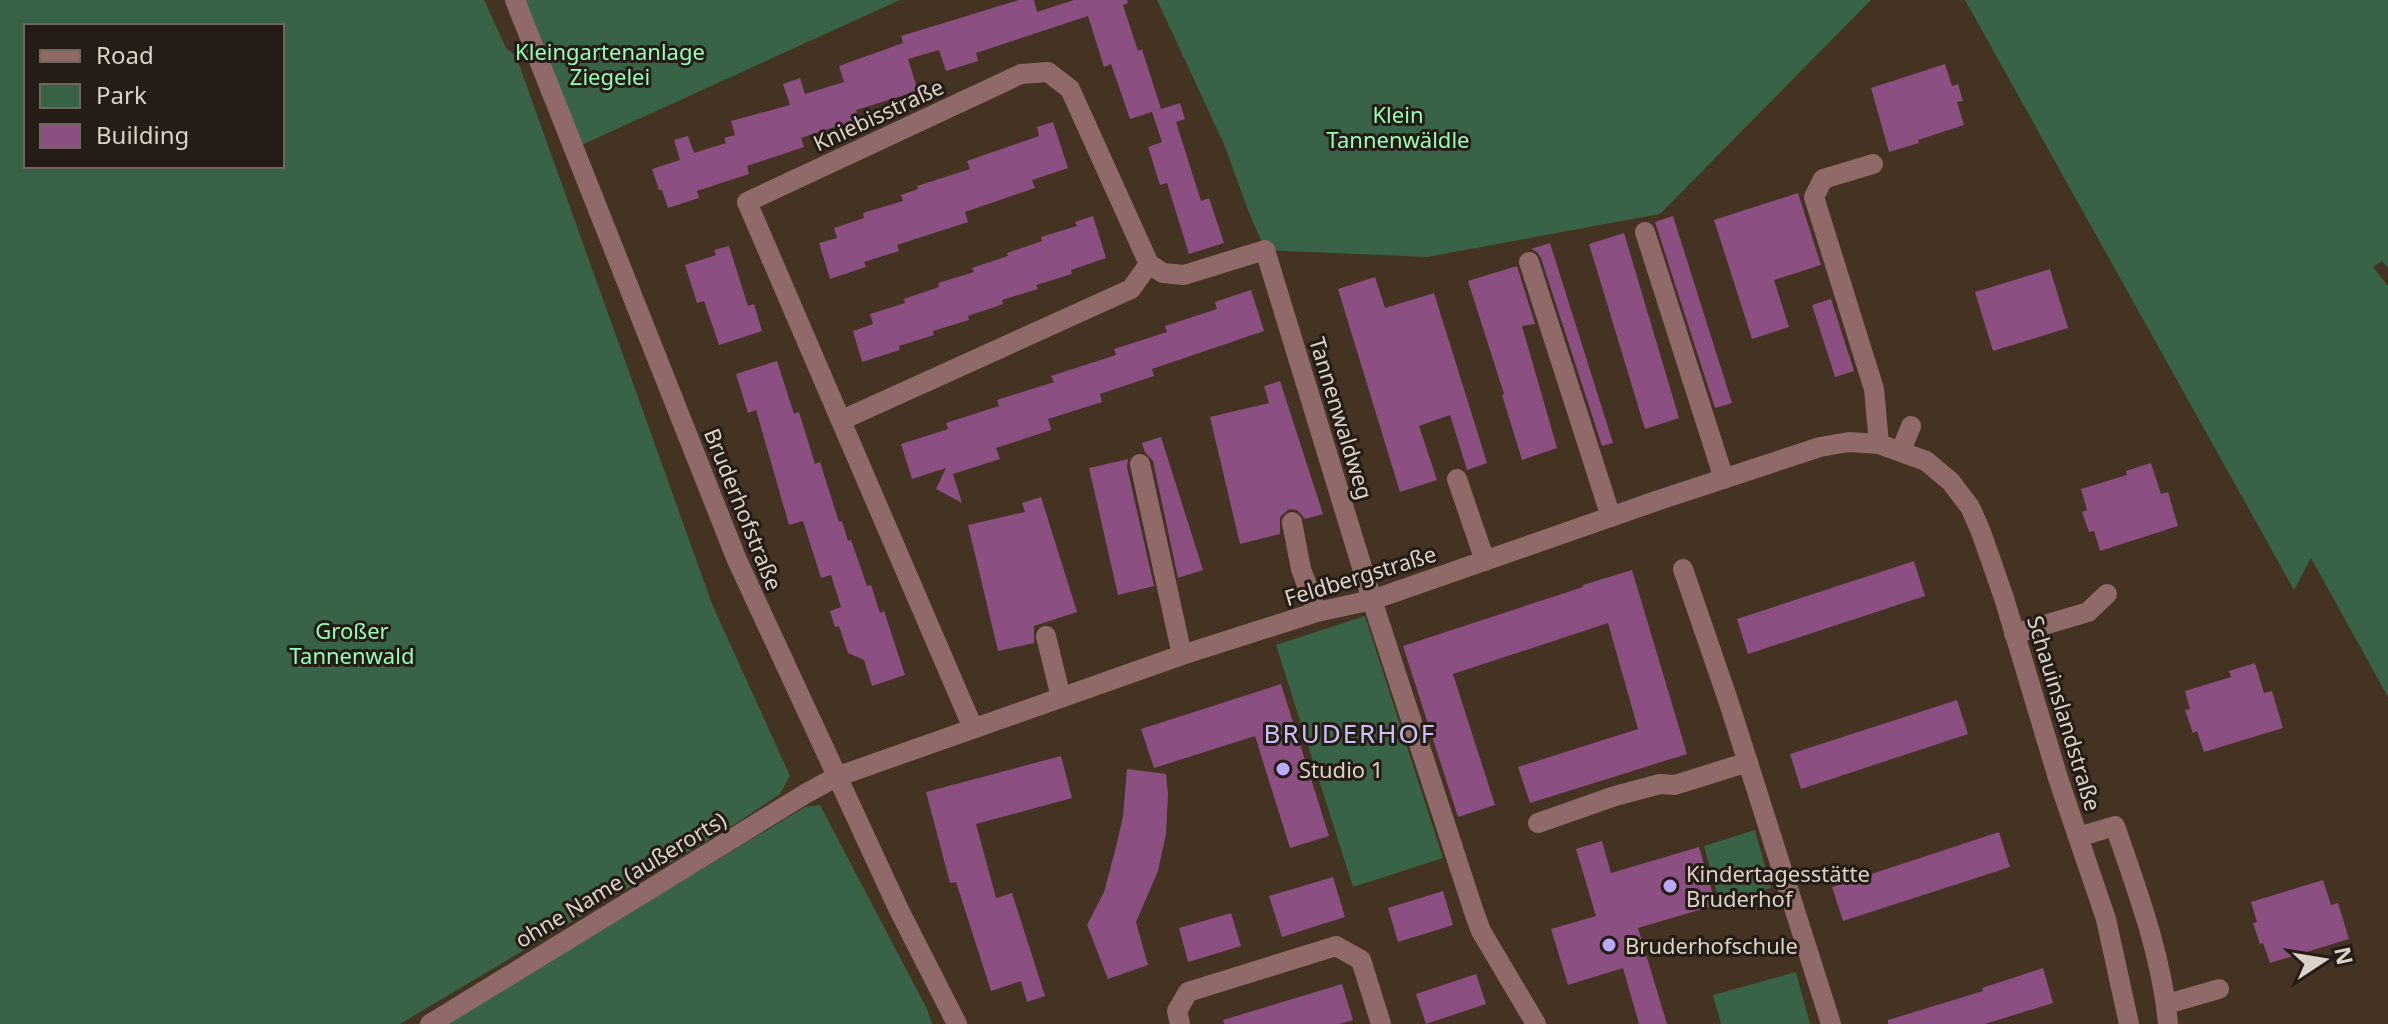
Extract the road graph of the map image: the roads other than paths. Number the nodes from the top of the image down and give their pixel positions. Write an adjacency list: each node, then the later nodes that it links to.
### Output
1 (515, 0): 26 (street, Bruderhofstraße)
2 (1873, 164): 8 (street)
3 (1645, 232): 12 (street)
4 (1529, 262): 13 (street)
5 (1149, 264): 6 (street); 6 (street, Kniebisstraße); 18 (street, Tannenwaldweg)
6 (842, 420): 24 (street, Kniebisstraße)
7 (1911, 426): 9 (street)
8 (1879, 444): 9 (street, Feldbergstraße); 12 (street, Feldbergstraße)
9 (1901, 451): 20 (street, Schauinslandstraße)
10 (1140, 464): 22 (street)
11 (1457, 479): 15 (street)
12 (1724, 479): 13 (street, Feldbergstraße)
13 (1611, 517): 15 (street, Feldbergstraße)
14 (1292, 522): 19 (street)
15 (1485, 561): 18 (street, Feldbergstraße)
16 (1683, 569): 25 (street)
17 (2107, 594): 20 (street)
18 (1372, 600): 19 (street, Feldbergstraße); 35 (street, Tannenwaldweg)
19 (1317, 612): 22 (street, Feldbergstraße)
20 (2014, 634): 28 (street, Schauinslandstraße)
21 (1046, 636): 23 (street)
22 (1182, 655): 23 (street, Feldbergstraße)
23 (1061, 698): 24 (street, Feldbergstraße)
24 (973, 728): 26 (street, Feldbergstraße)
25 (1748, 762): 27 (street); 36 (street)
26 (836, 777): 31 (street, ohne Name (außerorts)); 32 (street, Bruderhofstraße)
27 (1538, 823)
28 (2078, 837): 30 (street); 37 (street, Schauinslandstraße)
29 (2219, 989): 30 (street)
30 (2168, 1014)
31 (430, 1024)
32 (957, 1024)
33 (1180, 1024): 34 (street)
34 (1381, 1024)
35 (1536, 1024)
36 (1831, 1024)
37 (2129, 1024)

